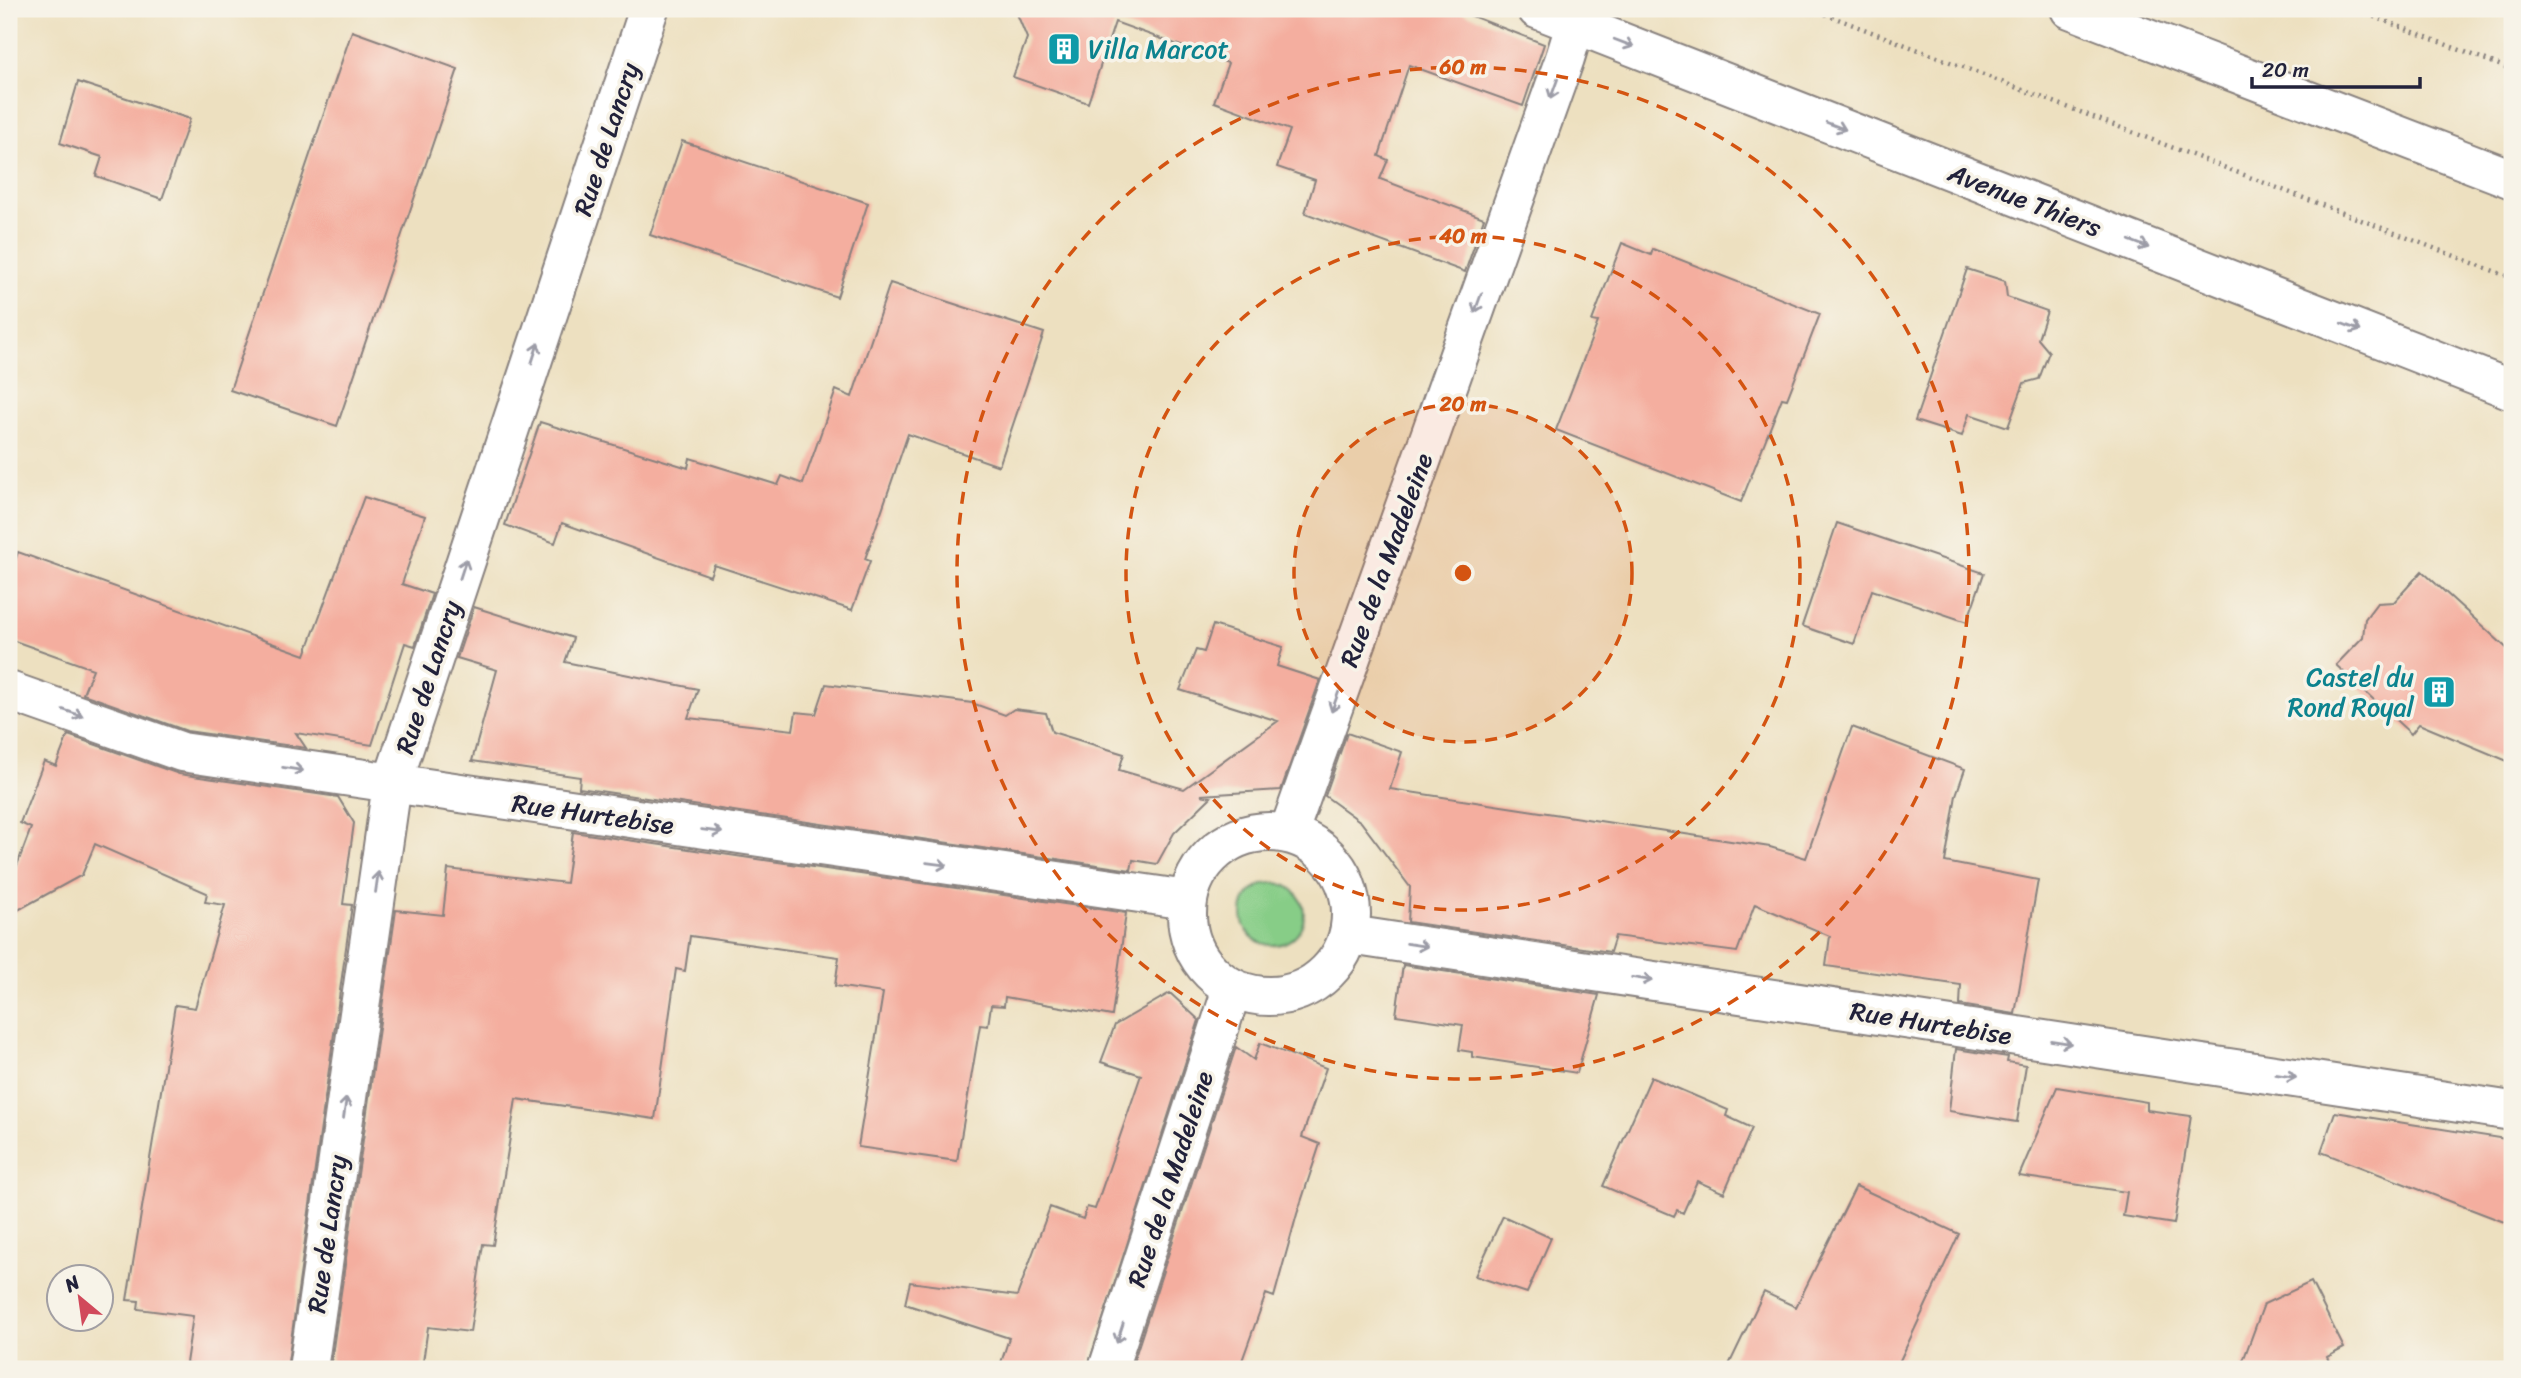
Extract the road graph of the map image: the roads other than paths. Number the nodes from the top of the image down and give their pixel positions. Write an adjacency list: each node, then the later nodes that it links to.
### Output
1 (649, 9): 8 (street, Rue de Lancry, one-way to 1)
2 (1537, 9): 4 (street, Avenue Thiers)
3 (2070, 9): 5 (street)
4 (1578, 16): 6 (street, Avenue Thiers, one-way to 6); 9 (street, Rue de la Madeleine, one-way to 9)
5 (2512, 179)
6 (2512, 390)
7 (9, 691): 8 (street, Rue Hurtebise, one-way to 8)
8 (392, 784): 10 (street, Rue Hurtebise, one-way to 10); 14 (street, Rue de Lancry, one-way to 8)
9 (1288, 834): 10 (street); 11 (street)
10 (1187, 901): 12 (street)
11 (1350, 934): 12 (street); 13 (street, Rue Hurtebise, one-way to 13)
12 (1233, 989): 15 (street, Rue de la Madeleine, one-way to 15)
13 (2512, 1111)
14 (308, 1369)
15 (1108, 1369)

